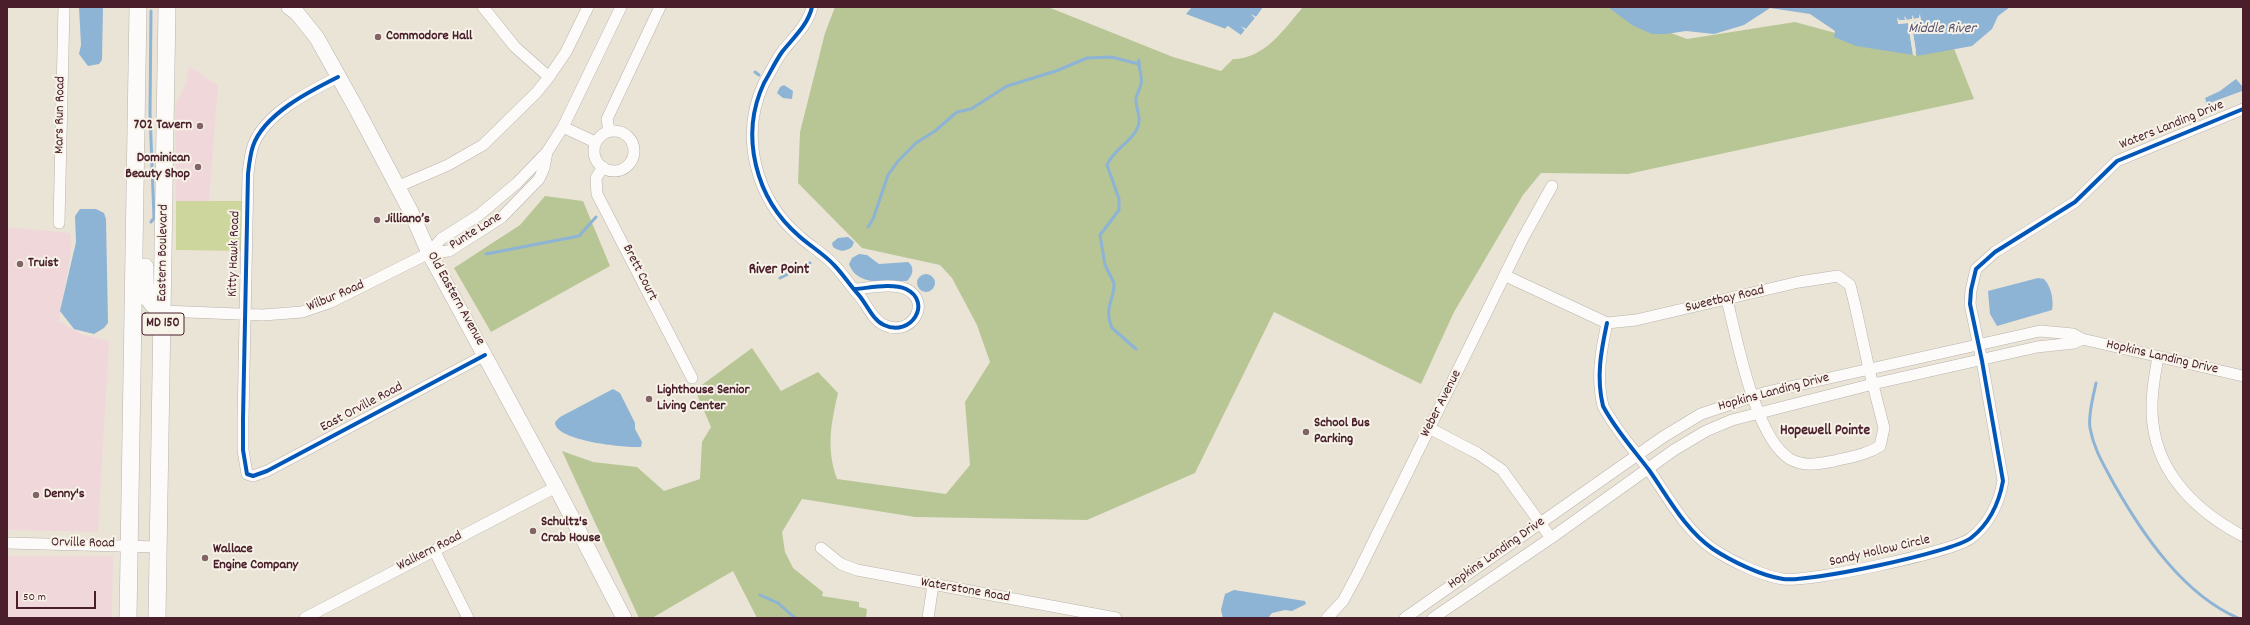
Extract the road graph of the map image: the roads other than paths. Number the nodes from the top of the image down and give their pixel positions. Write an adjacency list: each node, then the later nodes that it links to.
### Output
1 (64, 7): 23 (street, Mars Run Road)
2 (138, 7): 22 (main road, Eastern Boulevard / MD 150)
3 (167, 7): 11 (main road, Eastern Boulevard / MD 150)
4 (180, 7): 11 (main road)
5 (289, 7): 12 (street, Old Eastern Avenue)
6 (483, 7): 13 (street)
7 (588, 7): 13 (street)
8 (622, 7): 15 (street, Punte Lane)
9 (660, 7): 16 (street)
10 (812, 7): 26 (street)
11 (167, 40): 28 (main road, Eastern Boulevard / MD 150)
12 (338, 77): 21 (street, Old Eastern Avenue); 29 (street, Kitty Hawk Road)
13 (549, 78): 21 (street)
14 (2243, 109): 32 (street, Waters Landing Drive)
15 (563, 127): 17 (street); 18 (street, Punte Lane)
16 (609, 131): 17 (street); 19 (street)
17 (595, 142): 19 (street)
18 (547, 152): 24 (street, Punte Lane); 24 (street, Punte Lane)
19 (603, 167): 38 (street, Brett Court)
20 (1552, 186): 25 (street, Weber Avenue)
21 (397, 187): 24 (street, Old Eastern Avenue)
22 (136, 202): 28 (main road); 51 (main road, Eastern Boulevard / MD 150)
23 (59, 222)
24 (430, 253): 29 (street, Wilbur Road); 33 (street, Old Eastern Avenue)
25 (1506, 276): 30 (street); 42 (street, Weber Avenue)
26 (855, 290): 26 (street)
27 (1727, 300): 30 (street, Sweetbay Road); 36 (street, Sweetbay Road); 40 (street, Sweetbay Road)
28 (163, 311): 29 (street, Wilbur Road); 52 (main road, Eastern Boulevard / MD 150)
29 (244, 315): 45 (street, Kitty Hawk Road)
30 (1607, 323): 43 (street, Sandy Hollow Circle)
31 (2082, 339): 32 (street, Hopkins Landing Drive); 34 (street, Hopkins Landing Drive); 35 (street, Hopkins Landing Drive)
32 (1978, 344): 35 (street, Waters Landing Drive); 36 (street, Hopkins Landing Drive)
33 (485, 355): 45 (street, East Orville Road); 46 (street, Old Eastern Avenue)
34 (2158, 357): 37 (street, Hopkins Landing Drive); 48 (street)
35 (1982, 361): 39 (street, Hopkins Landing Drive); 44 (street, Sandy Hollow Circle)
36 (1869, 369): 39 (street, Sweetbay Road); 40 (street, Hopkins Landing Drive)
37 (2243, 376)
38 (692, 378)
39 (1873, 384): 41 (street, Hopkins Landing Drive); 41 (street, Sweetbay Road)
40 (1753, 396): 41 (street, Sweetbay Road); 43 (street, Hopkins Landing Drive)
41 (1759, 413): 44 (street, Hopkins Landing Drive)
42 (1429, 428): 47 (street); 64 (street, Weber Avenue)
43 (1637, 455): 44 (street, Sandy Hollow Circle); 47 (street, Hopkins Landing Drive)
44 (1647, 468): 49 (street, Hopkins Landing Drive)
45 (247, 474)
46 (556, 487): 54 (street, Walkern Road); 61 (street, Old Eastern Avenue)
47 (1541, 524): 49 (street); 65 (street, Hopkins Landing Drive)
48 (2243, 536)
49 (1551, 538): 66 (street, Hopkins Landing Drive)
50 (7, 543): 51 (street, Orville Road)
51 (130, 545): 52 (street, Orville Road); 58 (main road, Eastern Boulevard / MD 150)
52 (159, 547): 59 (main road, Eastern Boulevard / MD 150)
53 (821, 548): 55 (street, Waterstone Road)
54 (434, 550): 57 (street, Walkern Road); 60 (street)
55 (933, 585): 56 (street, Waterstone Road); 62 (street)
56 (1051, 612): 63 (street, Waterstone Road)
57 (308, 617)
58 (128, 618)
59 (157, 618)
60 (468, 618)
61 (624, 618)
62 (928, 618)
63 (1116, 618)
64 (1327, 618)
65 (1404, 618)
66 (1433, 618)

